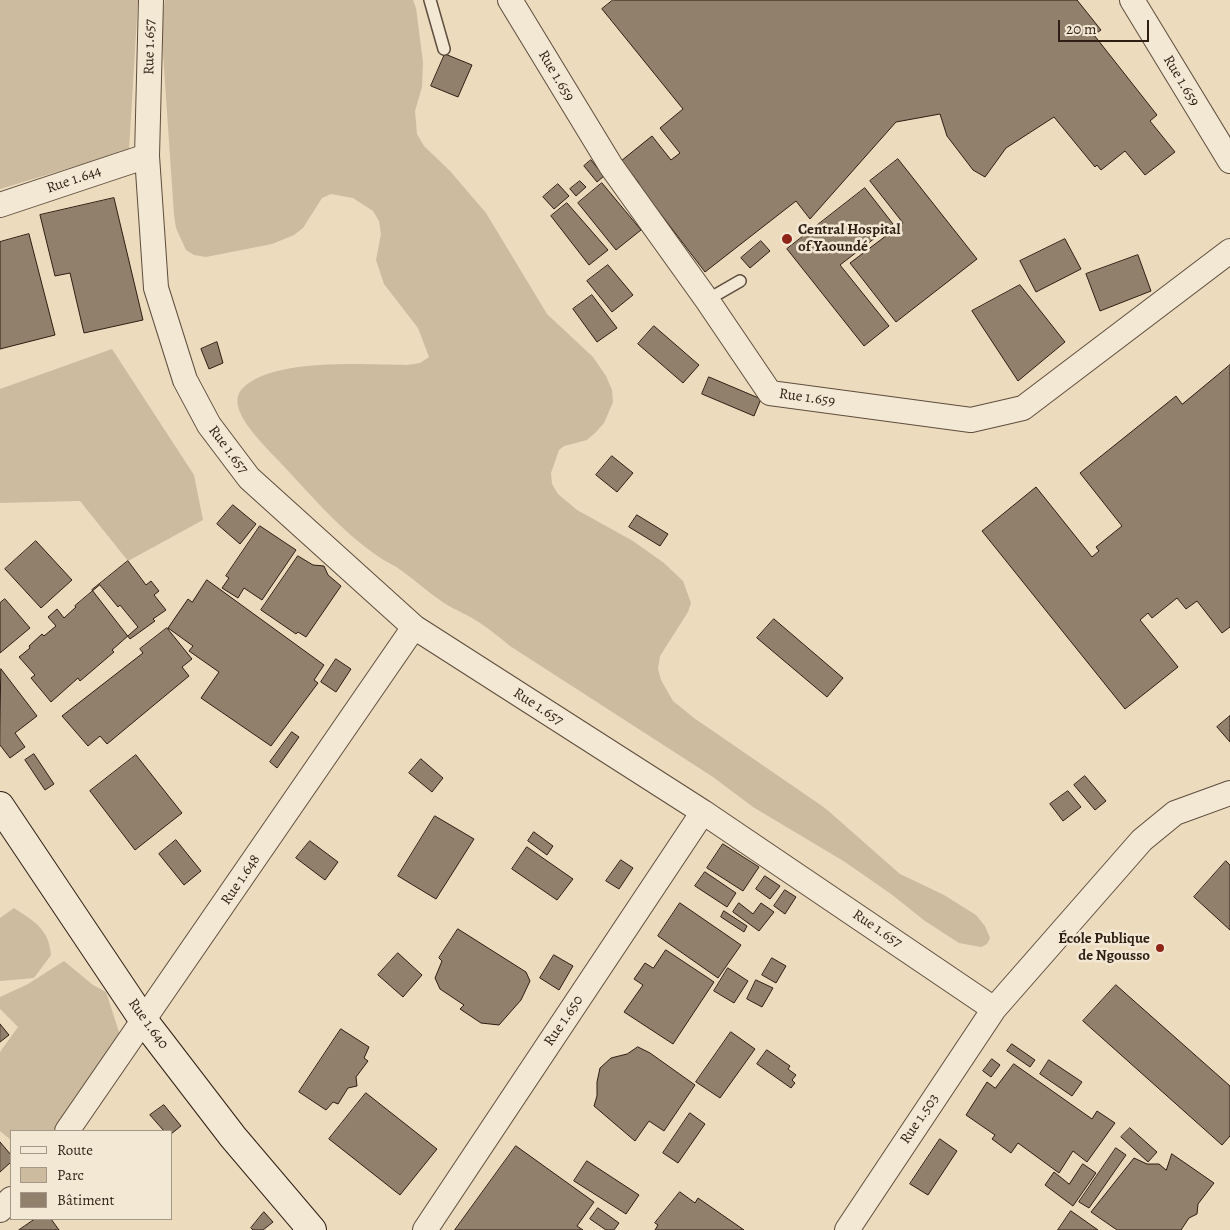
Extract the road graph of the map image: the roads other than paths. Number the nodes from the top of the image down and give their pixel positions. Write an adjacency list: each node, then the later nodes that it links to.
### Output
1 (151, 0): 6 (street, Rue 1.657)
2 (430, 0): 5 (lane)
3 (511, 0): 11 (street, Rue 1.659)
4 (1132, 0): 7 (street, Rue 1.659)
5 (444, 50)
6 (148, 156): 8 (street, Rue 1.644); 12 (street, Rue 1.657)
7 (1230, 161)
8 (0, 205)
9 (1230, 251): 11 (street, Rue 1.659)
10 (740, 281): 11 (lane)
11 (707, 300)
12 (414, 627): 15 (street, Rue 1.657); 17 (street, Rue 1.648)
13 (1230, 793): 16 (street)
14 (0, 806): 17 (street, Rue 1.640)
15 (703, 812): 16 (street, Rue 1.657); 22 (street, Rue 1.650)
16 (994, 1008): 23 (street, Rue 1.503)
17 (144, 1021): 18 (street, Rue 1.648); 21 (street, Rue 1.640)
18 (68, 1130)
19 (10, 1201): 20 (street)
20 (0, 1210)
21 (312, 1230)
22 (425, 1230)
23 (847, 1230)

